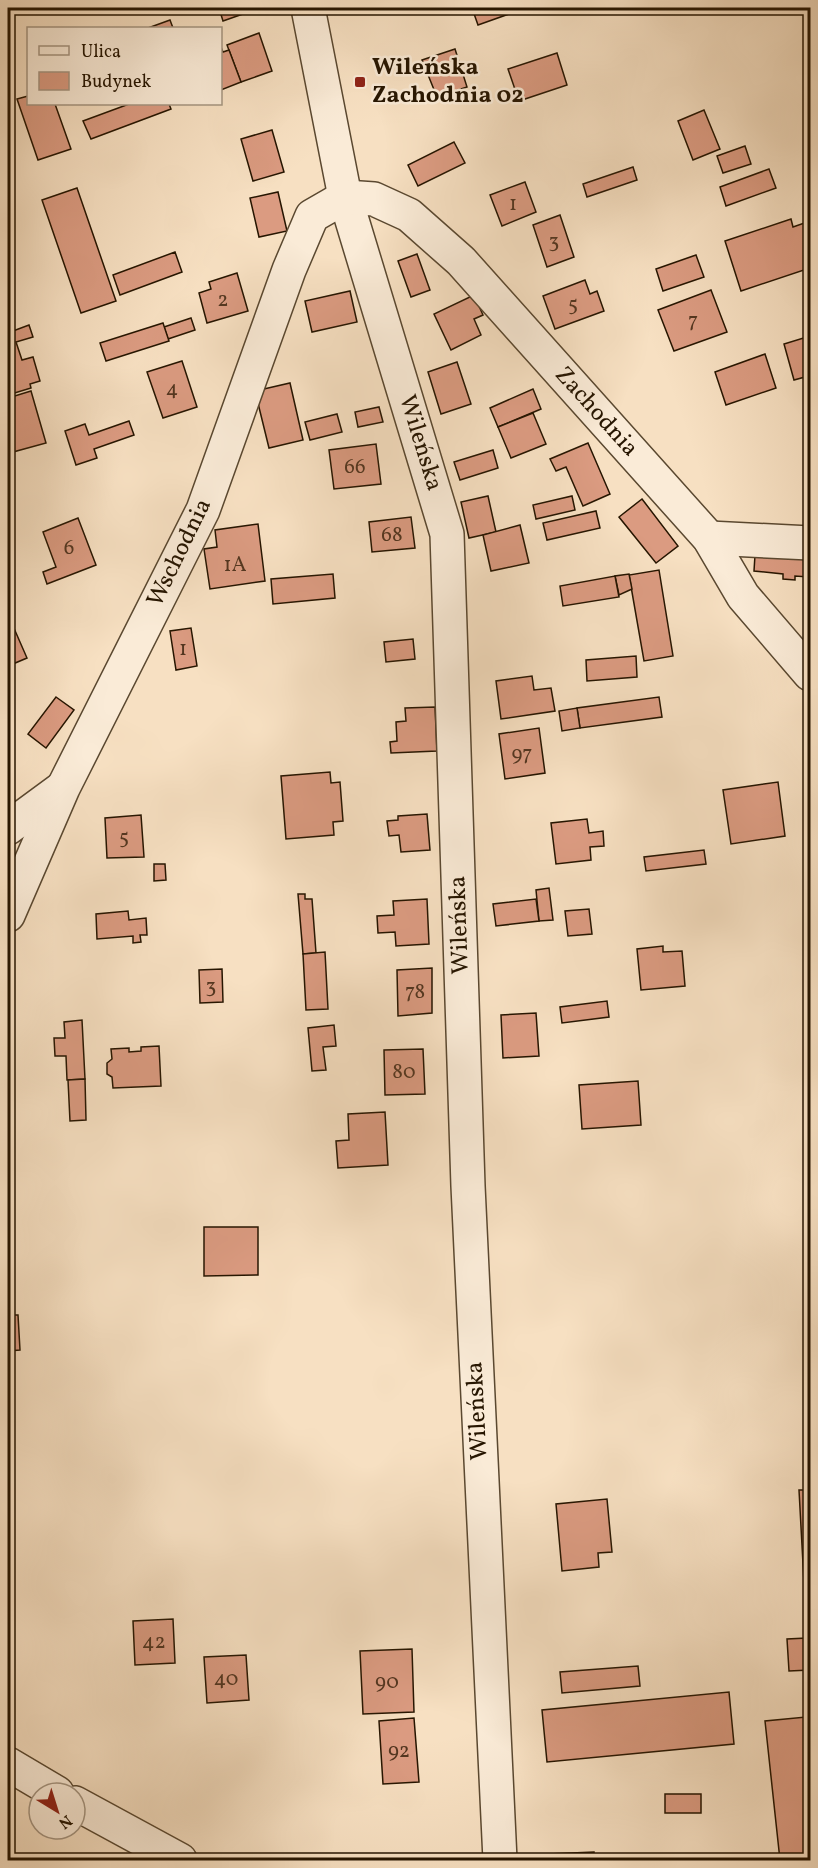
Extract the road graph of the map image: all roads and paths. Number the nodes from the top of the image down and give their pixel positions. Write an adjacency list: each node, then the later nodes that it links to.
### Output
1 (308, 8): 2 (street, Wileńska)
2 (345, 197): 3 (street, Zachodnia); 6 (street, Wschodnia); 13 (street, Wileńska)
3 (709, 538): 4 (street); 5 (street, Zachodnia)
4 (810, 543)
5 (810, 674)
6 (63, 788): 7 (street); 8 (street, Wschodnia)
7 (8, 828)
8 (8, 915)
9 (8, 1764): 10 (street)
10 (37, 1781)
11 (87, 1810): 12 (street)
12 (180, 1860)
13 (500, 1860)

